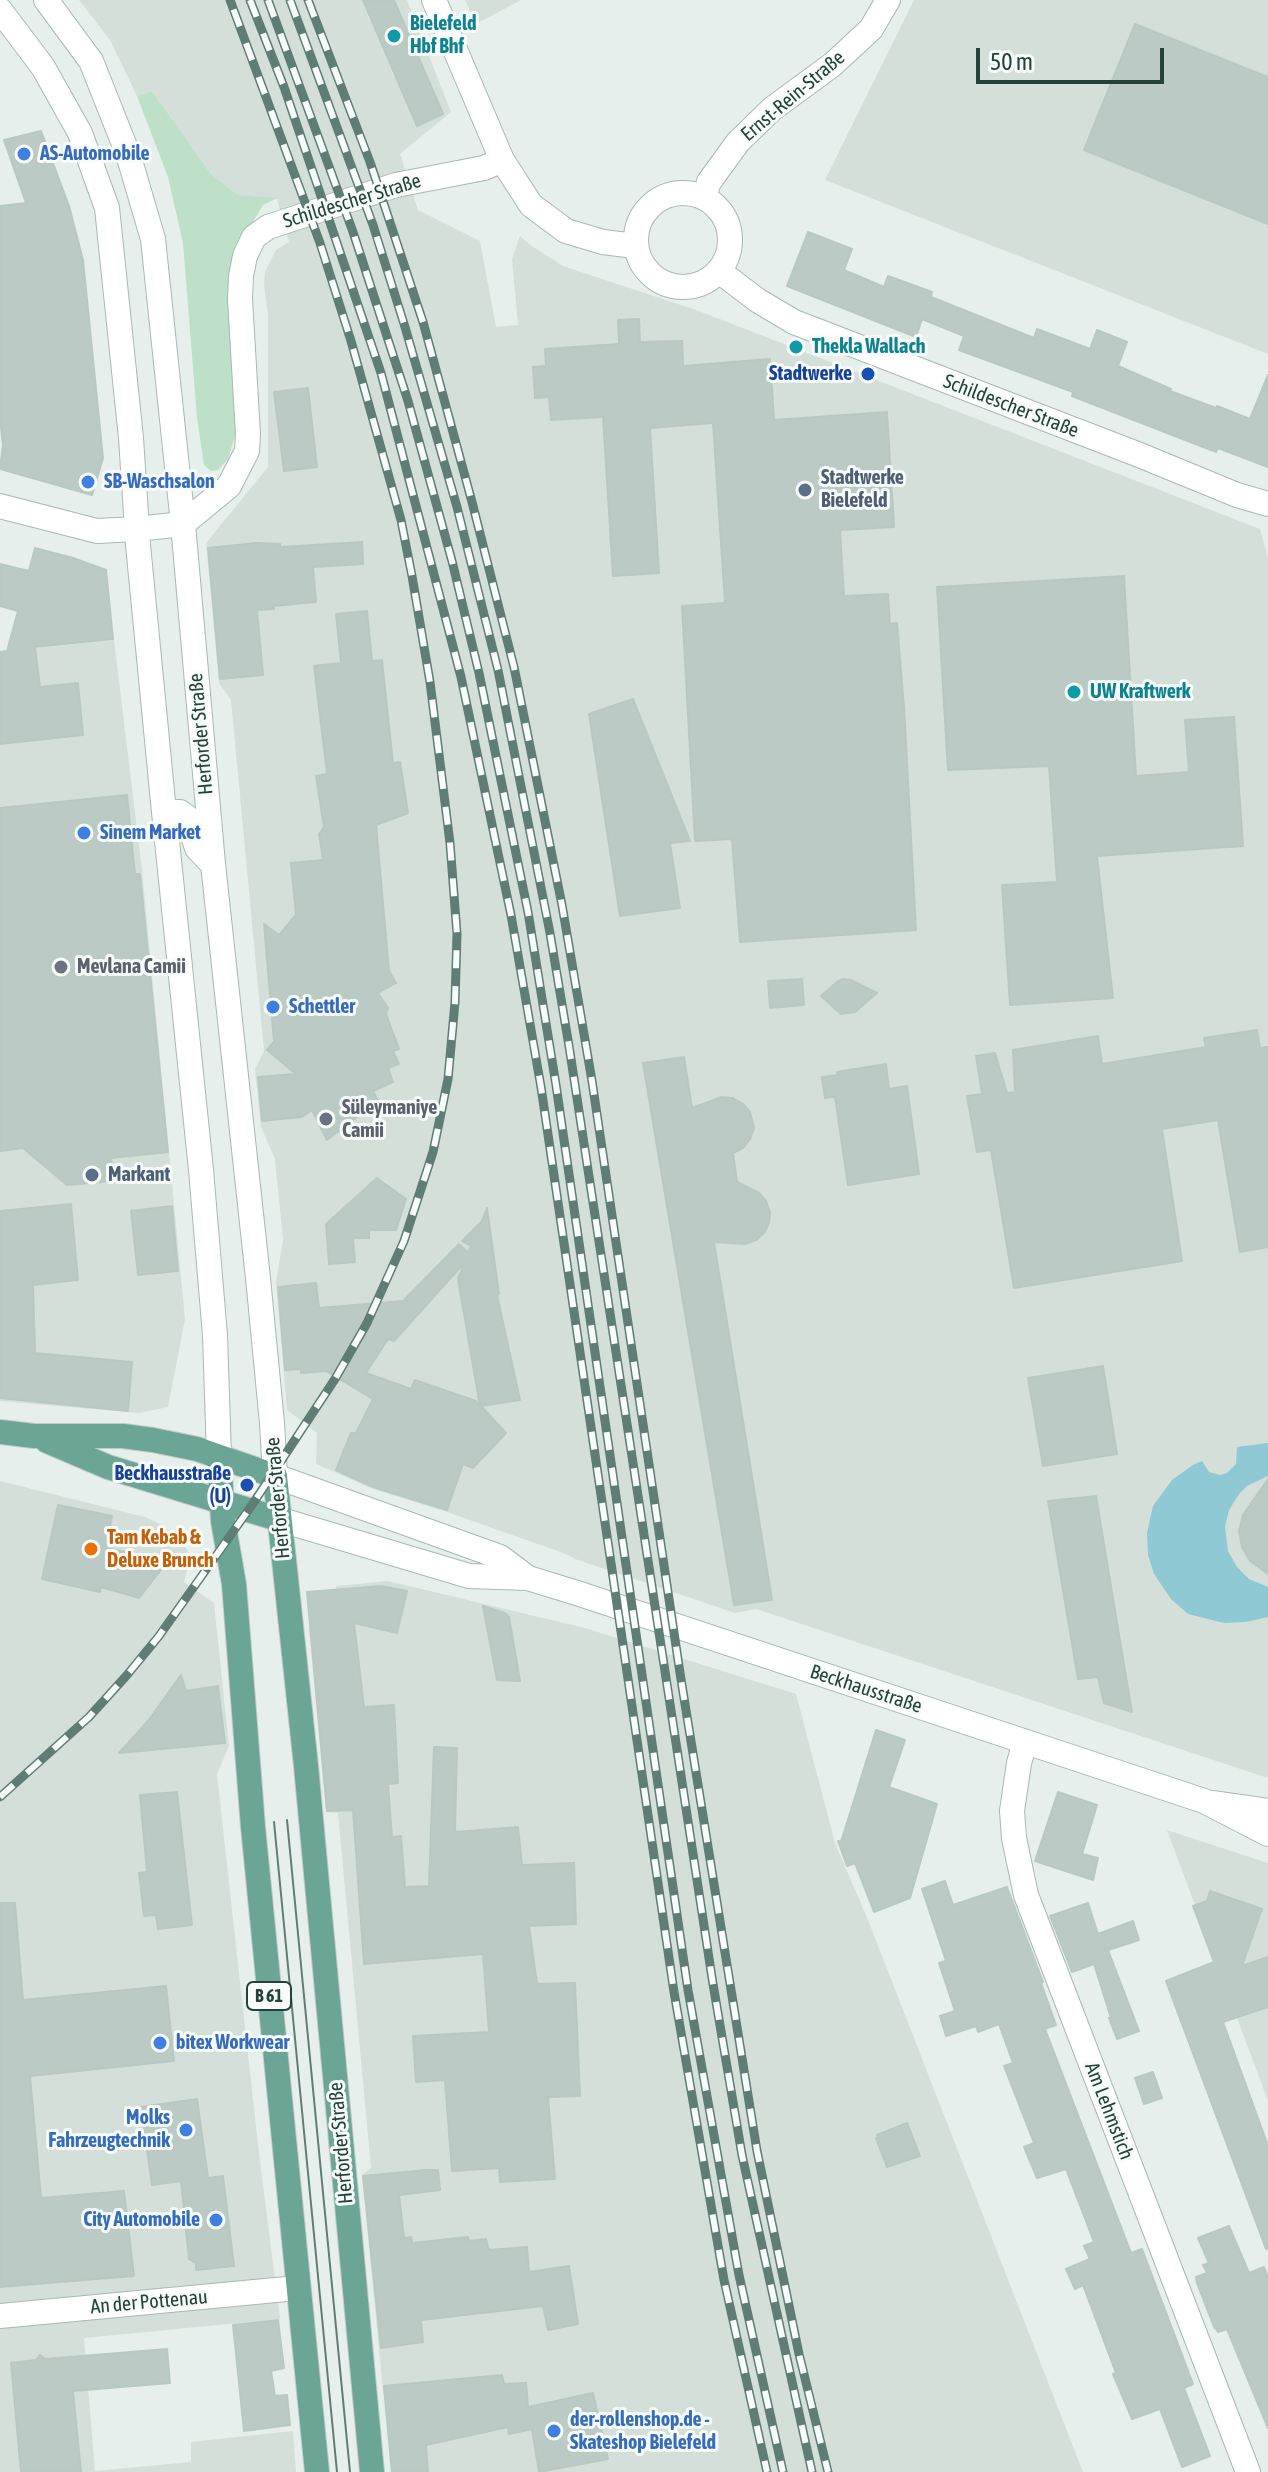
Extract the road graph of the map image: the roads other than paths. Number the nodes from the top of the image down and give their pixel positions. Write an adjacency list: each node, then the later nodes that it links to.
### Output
1 (46, 0): 11 (street, Herforder Straße)
2 (434, 0): 5 (street)
3 (888, 0): 6 (street, Ernst-Rein-Straße)
4 (0, 10): 12 (street)
5 (502, 160): 7 (street); 11 (street, Schildescher Straße)
6 (704, 197): 7 (street); 8 (street)
7 (635, 246): 8 (street)
8 (719, 271): 9 (street, Schildescher Straße)
9 (1268, 504)
10 (0, 506): 12 (street)
11 (183, 524): 12 (street); 14 (street, Herforder Straße)
12 (137, 529): 13 (street)
13 (164, 812): 14 (street); 17 (street)
14 (213, 864): 18 (street, Herforder Straße)
15 (0, 1432): 16 (main road)
16 (34, 1436): 17 (main road); 19 (main road, Beckhausstraße)
17 (219, 1457): 18 (main road); 19 (main road, B 61)
18 (275, 1476): 20 (main road, Herforder Straße); 21 (street, Beckhausstraße)
19 (222, 1501): 20 (main road, Beckhausstraße); 26 (main road, B 61)
20 (278, 1519): 21 (street, Beckhausstraße); 29 (main road, Herforder Straße)
21 (528, 1578): 22 (street, Beckhausstraße)
22 (1025, 1742): 23 (street, Beckhausstraße); 30 (street, Am Lehmstich)
23 (1204, 1801): 24 (street, Beckhausstraße); 25 (street, Beckhausstraße)
24 (1268, 1811)
25 (1268, 1834)
26 (297, 2288): 27 (street, An der Pottenau); 28 (main road, B 61)
27 (0, 2316)
28 (317, 2472)
29 (372, 2472)
30 (1248, 2472)

